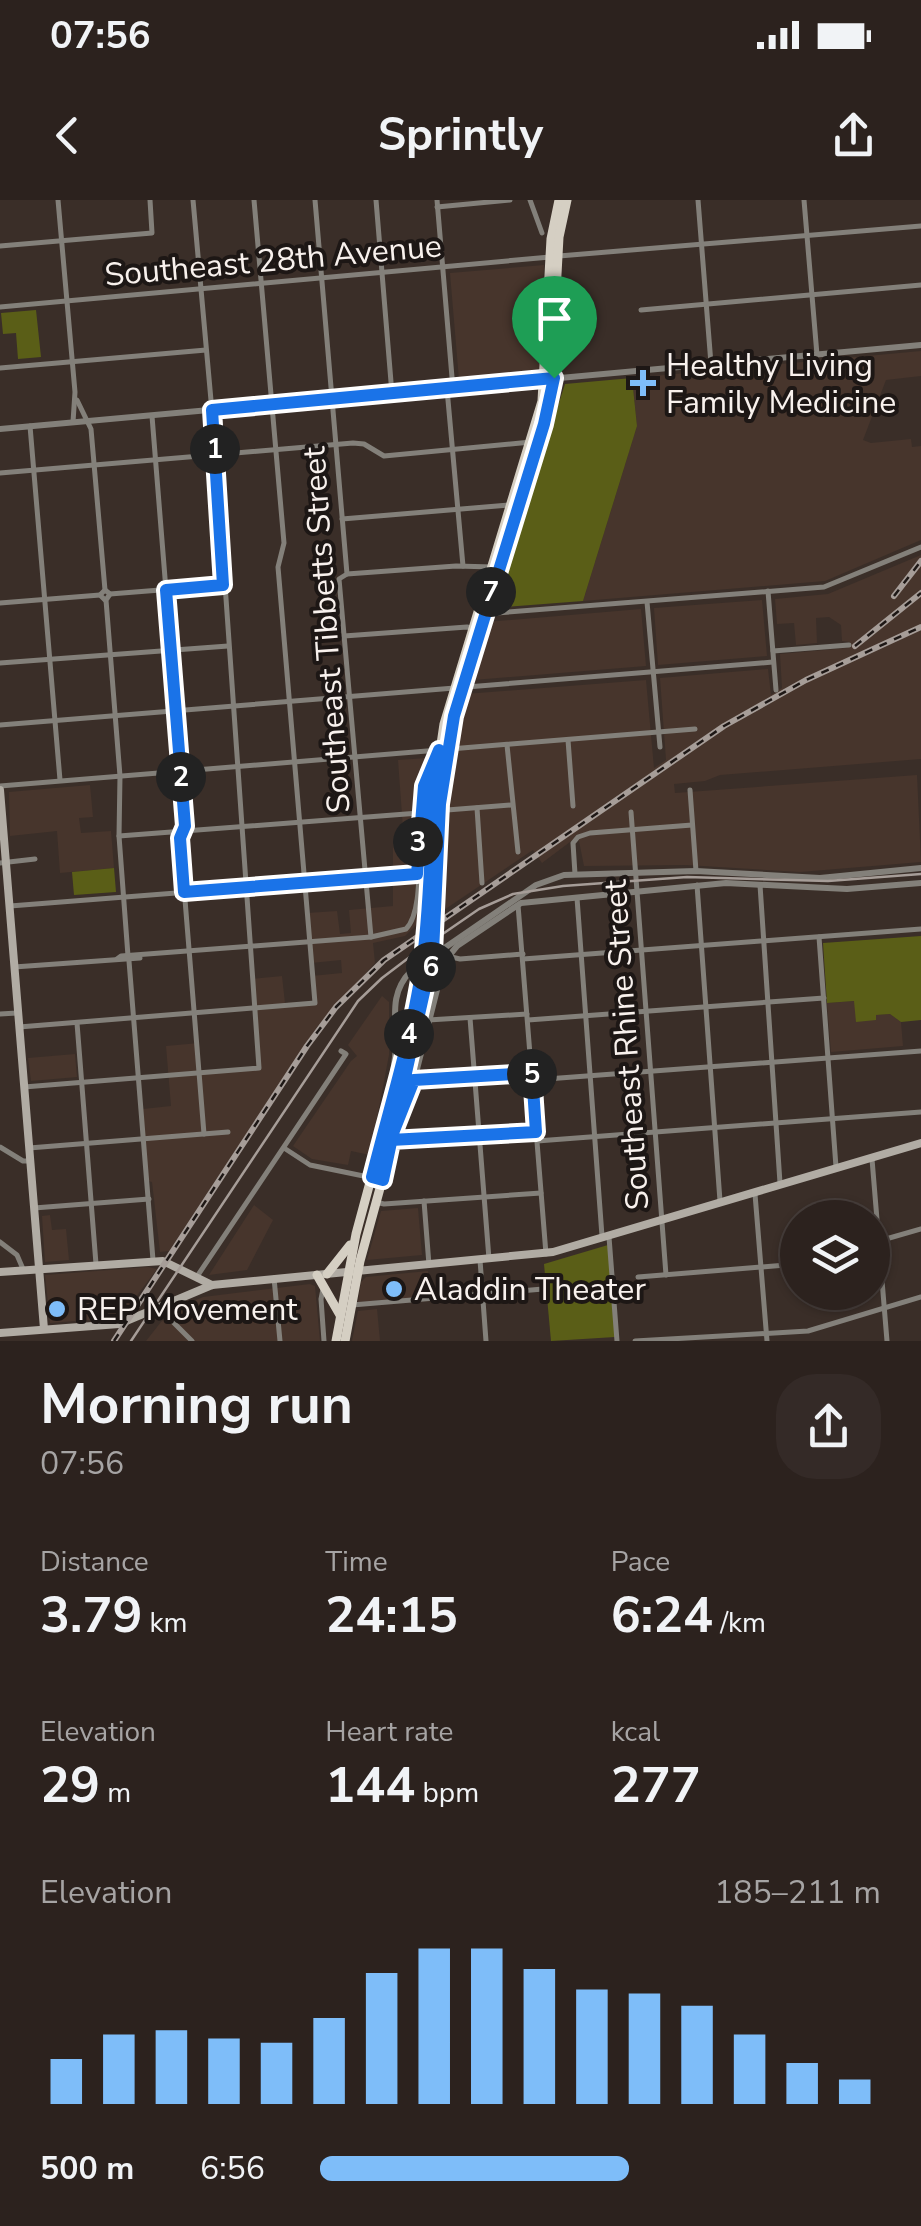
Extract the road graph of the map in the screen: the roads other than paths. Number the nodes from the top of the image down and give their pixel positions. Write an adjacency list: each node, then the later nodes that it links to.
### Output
1 (58, 200): 17 (street)
2 (150, 200): 17 (street)
3 (194, 200): 26 (street)
4 (254, 200): 24 (street)
5 (315, 200): 23 (street, Southeast Tibbetts Street)
6 (376, 200): 22 (street)
7 (510, 200): 13 (street)
8 (530, 200): 15 (street)
9 (559, 200): 20 (main road)
10 (567, 200): 20 (main road)
11 (698, 200): 19 (street)
12 (804, 200): 16 (street)
13 (437, 203): 21 (street)
14 (921, 226): 16 (street, Southeast 28th Avenue)
15 (542, 234)
16 (807, 236): 19 (street, Southeast 28th Avenue); 27 (street)
17 (61, 241): 18 (street); 28 (street)
18 (0, 246)
19 (702, 246): 20 (street, Southeast 28th Avenue); 29 (street)
20 (554, 257): 21 (street, Southeast 28th Avenue); 38 (main road)
21 (442, 266): 22 (street, Southeast 28th Avenue); 39 (street)
22 (382, 272): 23 (street, Southeast 28th Avenue); 41 (street)
23 (322, 278): 24 (street, Southeast 28th Avenue); 42 (street, Southeast Tibbetts Street)
24 (262, 284): 26 (street, Southeast 28th Avenue); 43 (street)
25 (921, 285): 27 (street)
26 (202, 290): 28 (street, Southeast 28th Avenue); 33 (street)
27 (812, 295): 29 (street); 34 (street)
28 (66, 302): 30 (street, Southeast 28th Avenue); 35 (street)
29 (706, 304): 31 (street); 36 (street)
30 (0, 307)
31 (641, 310)
32 (921, 345): 34 (street)
33 (206, 350): 35 (street); 44 (street)
34 (817, 354): 36 (street)
35 (72, 362): 37 (street); 40 (street)
36 (711, 364): 38 (street)
37 (0, 368)
38 (549, 379): 39 (street); 52 (main road)
39 (450, 389): 41 (street); 54 (street)
40 (74, 392): 47 (street); 48 (street)
41 (392, 394): 42 (street)
42 (332, 399): 43 (street); 53 (street, Southeast Tibbetts Street)
43 (272, 405): 44 (street); 55 (street)
44 (212, 410): 45 (street); 56 (street)
45 (152, 415): 46 (street); 57 (street)
46 (106, 419): 47 (street); 51 (street)
47 (87, 421): 48 (street); 51 (street)
48 (73, 422): 49 (street)
49 (30, 426): 50 (street); 59 (street)
50 (0, 429)
51 (92, 436): 58 (street)
52 (534, 442): 54 (street); 61 (main road)
53 (336, 446): 54 (street); 55 (street); 63 (street, Southeast Tibbetts Street)
54 (452, 448): 62 (street)
55 (276, 451): 56 (street); 90 (street)
56 (216, 456): 57 (street); 68 (street)
57 (156, 461): 58 (street); 69 (street)
58 (94, 466): 59 (street); 71 (street)
59 (34, 471): 60 (street); 72 (street)
60 (0, 474)
61 (514, 506): 62 (street); 66 (main road)
62 (457, 509): 63 (street); 65 (street)
63 (342, 519): 67 (street, Southeast Tibbetts Street)
64 (921, 548): 70 (street)
65 (462, 566): 66 (street); 67 (street)
66 (494, 568): 75 (main road)
67 (347, 574): 77 (street, Southeast Tibbetts Street)
68 (223, 585): 69 (street); 79 (street)
69 (166, 590): 71 (street); 80 (street)
70 (768, 591): 73 (street); 81 (street)
71 (105, 595): 72 (street); 82 (street)
72 (44, 600): 74 (street); 83 (street)
73 (647, 602): 75 (street); 86 (street)
74 (0, 603)
75 (480, 613): 76 (main road)
76 (475, 629): 77 (street); 87 (main road)
77 (344, 636): 89 (street, Southeast Tibbetts Street)
78 (849, 644): 81 (street)
79 (228, 646): 80 (street); 91 (street)
80 (171, 650): 82 (street); 92 (street)
81 (772, 651): 84 (street)
82 (110, 655): 83 (street); 93 (street)
83 (50, 660): 85 (street); 94 (street)
84 (774, 662): 86 (street); 88 (street)
85 (0, 664)
86 (653, 672): 87 (street); 97 (street)
87 (457, 688): 89 (street); 101 (main road)
88 (776, 690)
89 (350, 696): 90 (street); 102 (street, Southeast Tibbetts Street)
90 (290, 701): 91 (street); 103 (street)
91 (233, 706): 92 (street); 104 (street)
92 (176, 711): 93 (street); 105 (street)
93 (115, 716): 94 (street); 106 (street)
94 (55, 720): 95 (street); 107 (street)
95 (0, 725)
96 (694, 729): 97 (street)
97 (658, 732): 98 (street); 100 (street)
98 (568, 739): 99 (street); 111 (street)
99 (507, 744): 101 (street); 110 (street)
100 (660, 747)
101 (443, 750): 102 (street); 115 (street); 187 (main road); 197 (main road)
102 (356, 757): 103 (street); 116 (street, Southeast Tibbetts Street)
103 (295, 761): 104 (street); 117 (street)
104 (238, 766): 105 (street); 119 (street)
105 (181, 770): 106 (street); 121 (street)
106 (120, 776): 107 (street); 122 (street)
107 (60, 780): 108 (street)
108 (0, 788): 125 (main road)
109 (690, 790): 118 (street)
110 (511, 805): 112 (street); 123 (street)
111 (572, 806)
112 (477, 808): 113 (street); 134 (street)
113 (447, 810)
114 (631, 812): 120 (street, Southeast Rhine Street)
115 (420, 813): 116 (street); 129 (street)
116 (360, 817): 117 (street); 131 (street, Southeast Tibbetts Street)
117 (300, 822): 119 (street); 132 (street)
118 (692, 825): 120 (street); 127 (street)
119 (242, 827): 121 (street); 137 (street)
120 (632, 830): 128 (street, Southeast Rhine Street); 130 (street)
121 (182, 832): 122 (street); 138 (street)
122 (119, 836): 141 (street)
123 (518, 852)
124 (35, 859): 125 (street)
125 (3, 862): 143 (main road)
126 (921, 868): 127 (street)
127 (696, 872): 128 (street)
128 (635, 873): 130 (street); 139 (street, Southeast Rhine Street)
129 (417, 874): 131 (street); 146 (street)
130 (575, 874): 152 (street)
131 (366, 878): 132 (street); 146 (street, Southeast Tibbetts Street)
132 (306, 882): 137 (street); 148 (street)
133 (921, 883): 136 (street)
134 (482, 884)
135 (697, 885): 136 (street); 139 (street); 149 (street)
136 (760, 885): 147 (street)
137 (244, 887): 138 (street); 150 (street)
138 (184, 892): 141 (street); 153 (street)
139 (636, 892): 140 (street); 151 (street, Southeast Rhine Street)
140 (577, 896): 142 (street); 154 (street)
141 (124, 897): 143 (street); 156 (street)
142 (518, 904): 152 (street); 155 (street)
143 (10, 906): 157 (main road)
144 (921, 929): 145 (street)
145 (819, 937): 147 (street); 158 (street)
146 (371, 938): 148 (street)
147 (761, 941): 149 (street); 159 (street)
148 (311, 942): 150 (street); 161 (street)
149 (702, 946): 151 (street); 160 (street)
150 (250, 948): 153 (street); 161 (street)
151 (641, 951): 154 (street); 162 (street, Southeast Rhine Street)
152 (445, 952): 155 (street); 170 (street); 187 (street, bridge)
153 (189, 953): 156 (street); 163 (street)
154 (580, 955): 155 (street); 166 (street)
155 (523, 956): 167 (street)
156 (129, 958): 157 (street); 168 (street)
157 (14, 967): 164 (main road)
158 (824, 998): 159 (street); 175 (street)
159 (766, 1002): 160 (street); 176 (street)
160 (706, 1006): 162 (street); 177 (street)
161 (255, 1008): 163 (street); 179 (street)
162 (646, 1011): 166 (street); 178 (street, Southeast Rhine Street)
163 (194, 1012): 168 (street); 179 (street)
164 (18, 1013): 165 (street); 172 (main road)
165 (0, 1014)
166 (585, 1016): 167 (street); 182 (street)
167 (528, 1017): 169 (street); 181 (street)
168 (134, 1018): 171 (street); 183 (street)
169 (470, 1018): 170 (street); 180 (street)
170 (428, 1020): 184 (street)
171 (77, 1022): 172 (street); 185 (street)
172 (19, 1027): 186 (main road)
173 (342, 1051): 205 (street)
174 (921, 1051): 175 (street)
175 (828, 1058): 176 (street); 189 (street)
176 (771, 1062): 177 (street); 190 (street)
177 (710, 1067): 178 (street); 191 (street)
178 (650, 1071): 182 (street); 194 (street, Southeast Rhine Street)
179 (199, 1074): 183 (street); 195 (street)
180 (476, 1076): 181 (street); 184 (street); 198 (street)
181 (532, 1076): 182 (street); 193 (street)
182 (589, 1076): 196 (street)
183 (139, 1078): 185 (street); 199 (street)
184 (414, 1080): 197 (street)
185 (82, 1083): 186 (street); 201 (street)
186 (24, 1088): 204 (main road)
187 (388, 1110): 209 (main road)
188 (921, 1112): 189 (street)
189 (832, 1118): 190 (street); 208 (street)
190 (775, 1123): 191 (street); 210 (street)
191 (715, 1128): 194 (street); 219 (street)
192 (228, 1132): 195 (street)
193 (536, 1132): 198 (street); 200 (street)
194 (655, 1132): 196 (street); 221 (street, Southeast Rhine Street)
195 (204, 1134): 199 (street)
196 (594, 1136): 200 (street); 224 (street)
197 (392, 1137): 198 (street); 209 (main road)
198 (480, 1137): 213 (street)
199 (144, 1139): 201 (street); 214 (street)
200 (537, 1141): 211 (street)
201 (87, 1143): 204 (street); 218 (street)
202 (921, 1143): 206 (main road)
203 (0, 1147): 207 (street)
204 (29, 1148): 207 (main road)
205 (284, 1148): 209 (street); 240 (street)
206 (872, 1159): 208 (main road); 215 (street)
207 (30, 1161): 220 (main road)
208 (836, 1170): 210 (main road)
209 (378, 1178): 216 (main road)
210 (780, 1186): 212 (main road)
211 (541, 1193): 213 (street); 227 (street)
212 (756, 1194): 219 (main road); 233 (street)
213 (484, 1197): 217 (street); 229 (street)
214 (148, 1199): 218 (street); 228 (street)
215 (873, 1200)
216 (372, 1201): 217 (street); 223 (main road); 236 (main road)
217 (424, 1202): 231 (street)
218 (92, 1204): 220 (street); 230 (street)
219 (720, 1204): 221 (main road)
220 (34, 1208): 234 (main road)
221 (662, 1221): 224 (main road); 239 (street, Southeast Rhine Street)
222 (921, 1229): 225 (street)
223 (356, 1234): 236 (main road); 238 (main road)
224 (606, 1238): 227 (main road); 266 (street)
225 (890, 1238)
226 (0, 1242): 235 (street)
227 (546, 1254): 229 (main road)
228 (154, 1260): 230 (main road); 240 (main road)
229 (484, 1260): 231 (main road); 246 (street)
230 (96, 1264): 234 (main road)
231 (429, 1265): 236 (main road)
232 (780, 1266): 233 (street)
233 (762, 1267): 239 (street); 257 (street)
234 (39, 1268): 235 (main road); 255 (main road)
235 (23, 1270): 237 (main road)
236 (354, 1271): 238 (main road); 250 (main road); 254 (main road)
237 (0, 1272)
238 (322, 1274): 241 (main road); 244 (main road)
239 (666, 1275): 242 (street)
240 (196, 1278): 243 (main road); 248 (main road)
241 (274, 1278): 243 (main road); 261 (street)
242 (638, 1278)
243 (212, 1285): 248 (main road)
244 (324, 1287): 254 (main road); 262 (street)
245 (543, 1289): 246 (street)
246 (482, 1294): 250 (street); 265 (street)
247 (921, 1297): 251 (street)
248 (180, 1300): 249 (main road)
249 (168, 1304): 255 (main road); 260 (street)
250 (352, 1305): 264 (main road)
251 (890, 1306)
252 (877, 1310): 257 (street)
253 (884, 1310): 268 (street)
254 (341, 1316): 263 (main road)
255 (44, 1329): 256 (main road); 259 (street)
256 (0, 1333)
257 (767, 1338): 258 (street)
258 (681, 1339): 267 (street)
259 (45, 1341)
260 (192, 1341)
261 (280, 1341)
262 (324, 1341)
263 (336, 1341)
264 (346, 1341)
265 (486, 1341)
266 (618, 1341)
267 (635, 1341)
268 (887, 1341)

